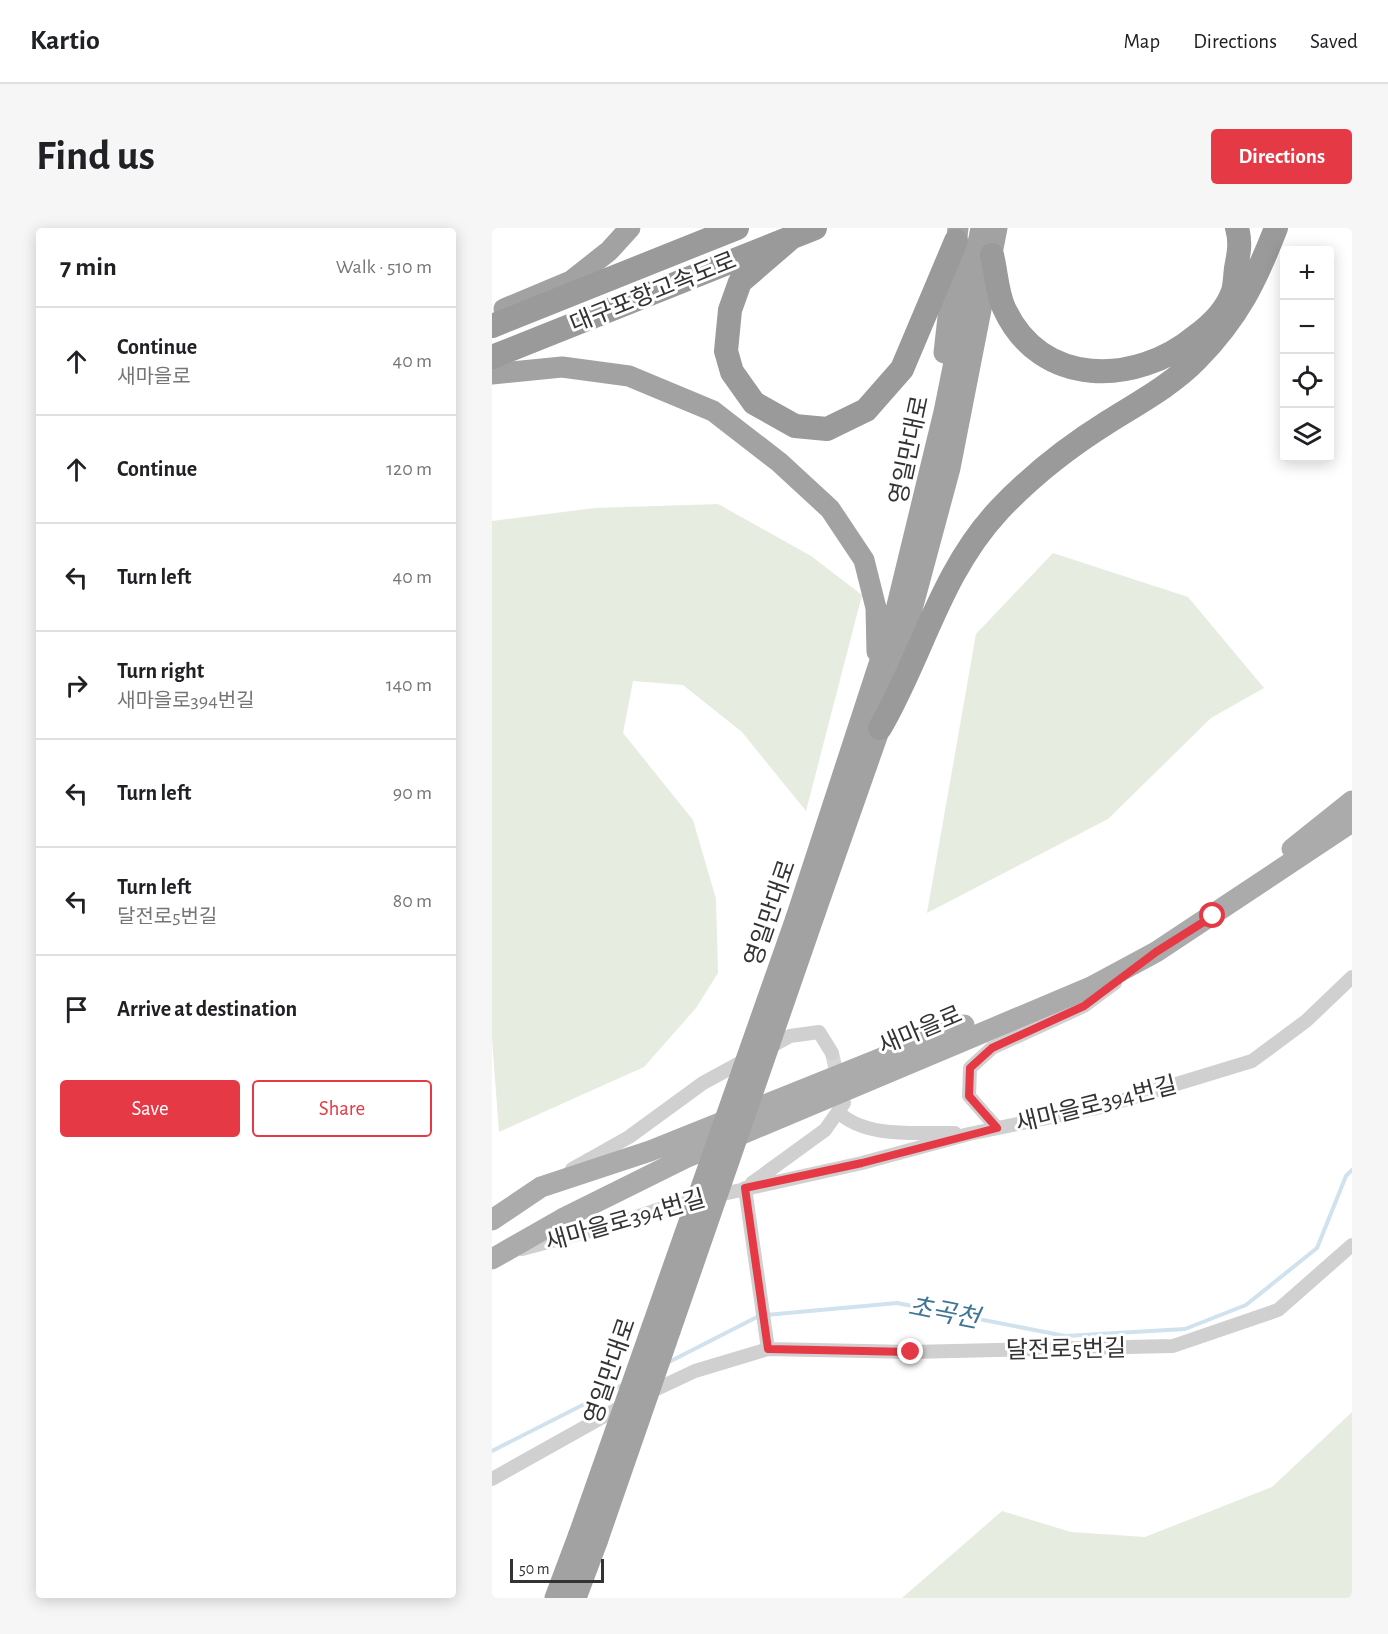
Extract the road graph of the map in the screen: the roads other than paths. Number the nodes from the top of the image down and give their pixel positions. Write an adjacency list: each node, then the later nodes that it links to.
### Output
1 (630, 228): 11 (highway)
2 (737, 228): 12 (highway, 대구포항고속도로)
3 (815, 228): 9 (highway, 대구포항고속도로)
4 (981, 228): 15 (highway, 영일만대로)
5 (997, 228): 10 (highway, 영일만대로)
6 (1237, 228): 10 (highway)
7 (1276, 228): 17 (highway)
8 (957, 234): 9 (highway); 15 (highway)
9 (791, 237): 13 (highway, 대구포항고속도로)
10 (992, 255): 17 (highway, 영일만대로)
11 (492, 315)
12 (492, 326)
13 (492, 357)
14 (492, 374): 16 (highway)
15 (944, 412): 16 (highway, 영일만대로)
16 (878, 667): 22 (highway, 영일만대로)
17 (880, 728): 22 (highway, 영일만대로)
18 (1352, 789): 21 (main road)
19 (1352, 801): 21 (main road, 새마을로)
20 (1352, 822): 23 (main road, 새마을로)
21 (1273, 864): 28 (main road, 새마을로)
22 (806, 916): 35 (highway, 영일만대로, bridge)
23 (1156, 952): 26 (street); 32 (main road, 새마을로)
24 (1352, 977): 26 (street, 새마을로394번길)
25 (832, 1053): 28 (street)
26 (997, 1128): 27 (street, 새마을로394번길)
27 (969, 1134): 29 (street, 새마을로394번길); 29 (street)
28 (541, 1187): 30 (main road, 새마을로)
29 (745, 1188): 32 (street, 새마을로394번길); 33 (street)
30 (492, 1220)
31 (1352, 1245): 33 (street, 달전로5번길)
32 (496, 1257)
33 (768, 1349): 34 (street, 달전로5번길)
34 (492, 1479)
35 (588, 1538): 36 (highway, 영일만대로); 37 (highway, 영일만대로)
36 (555, 1598)
37 (576, 1598)

